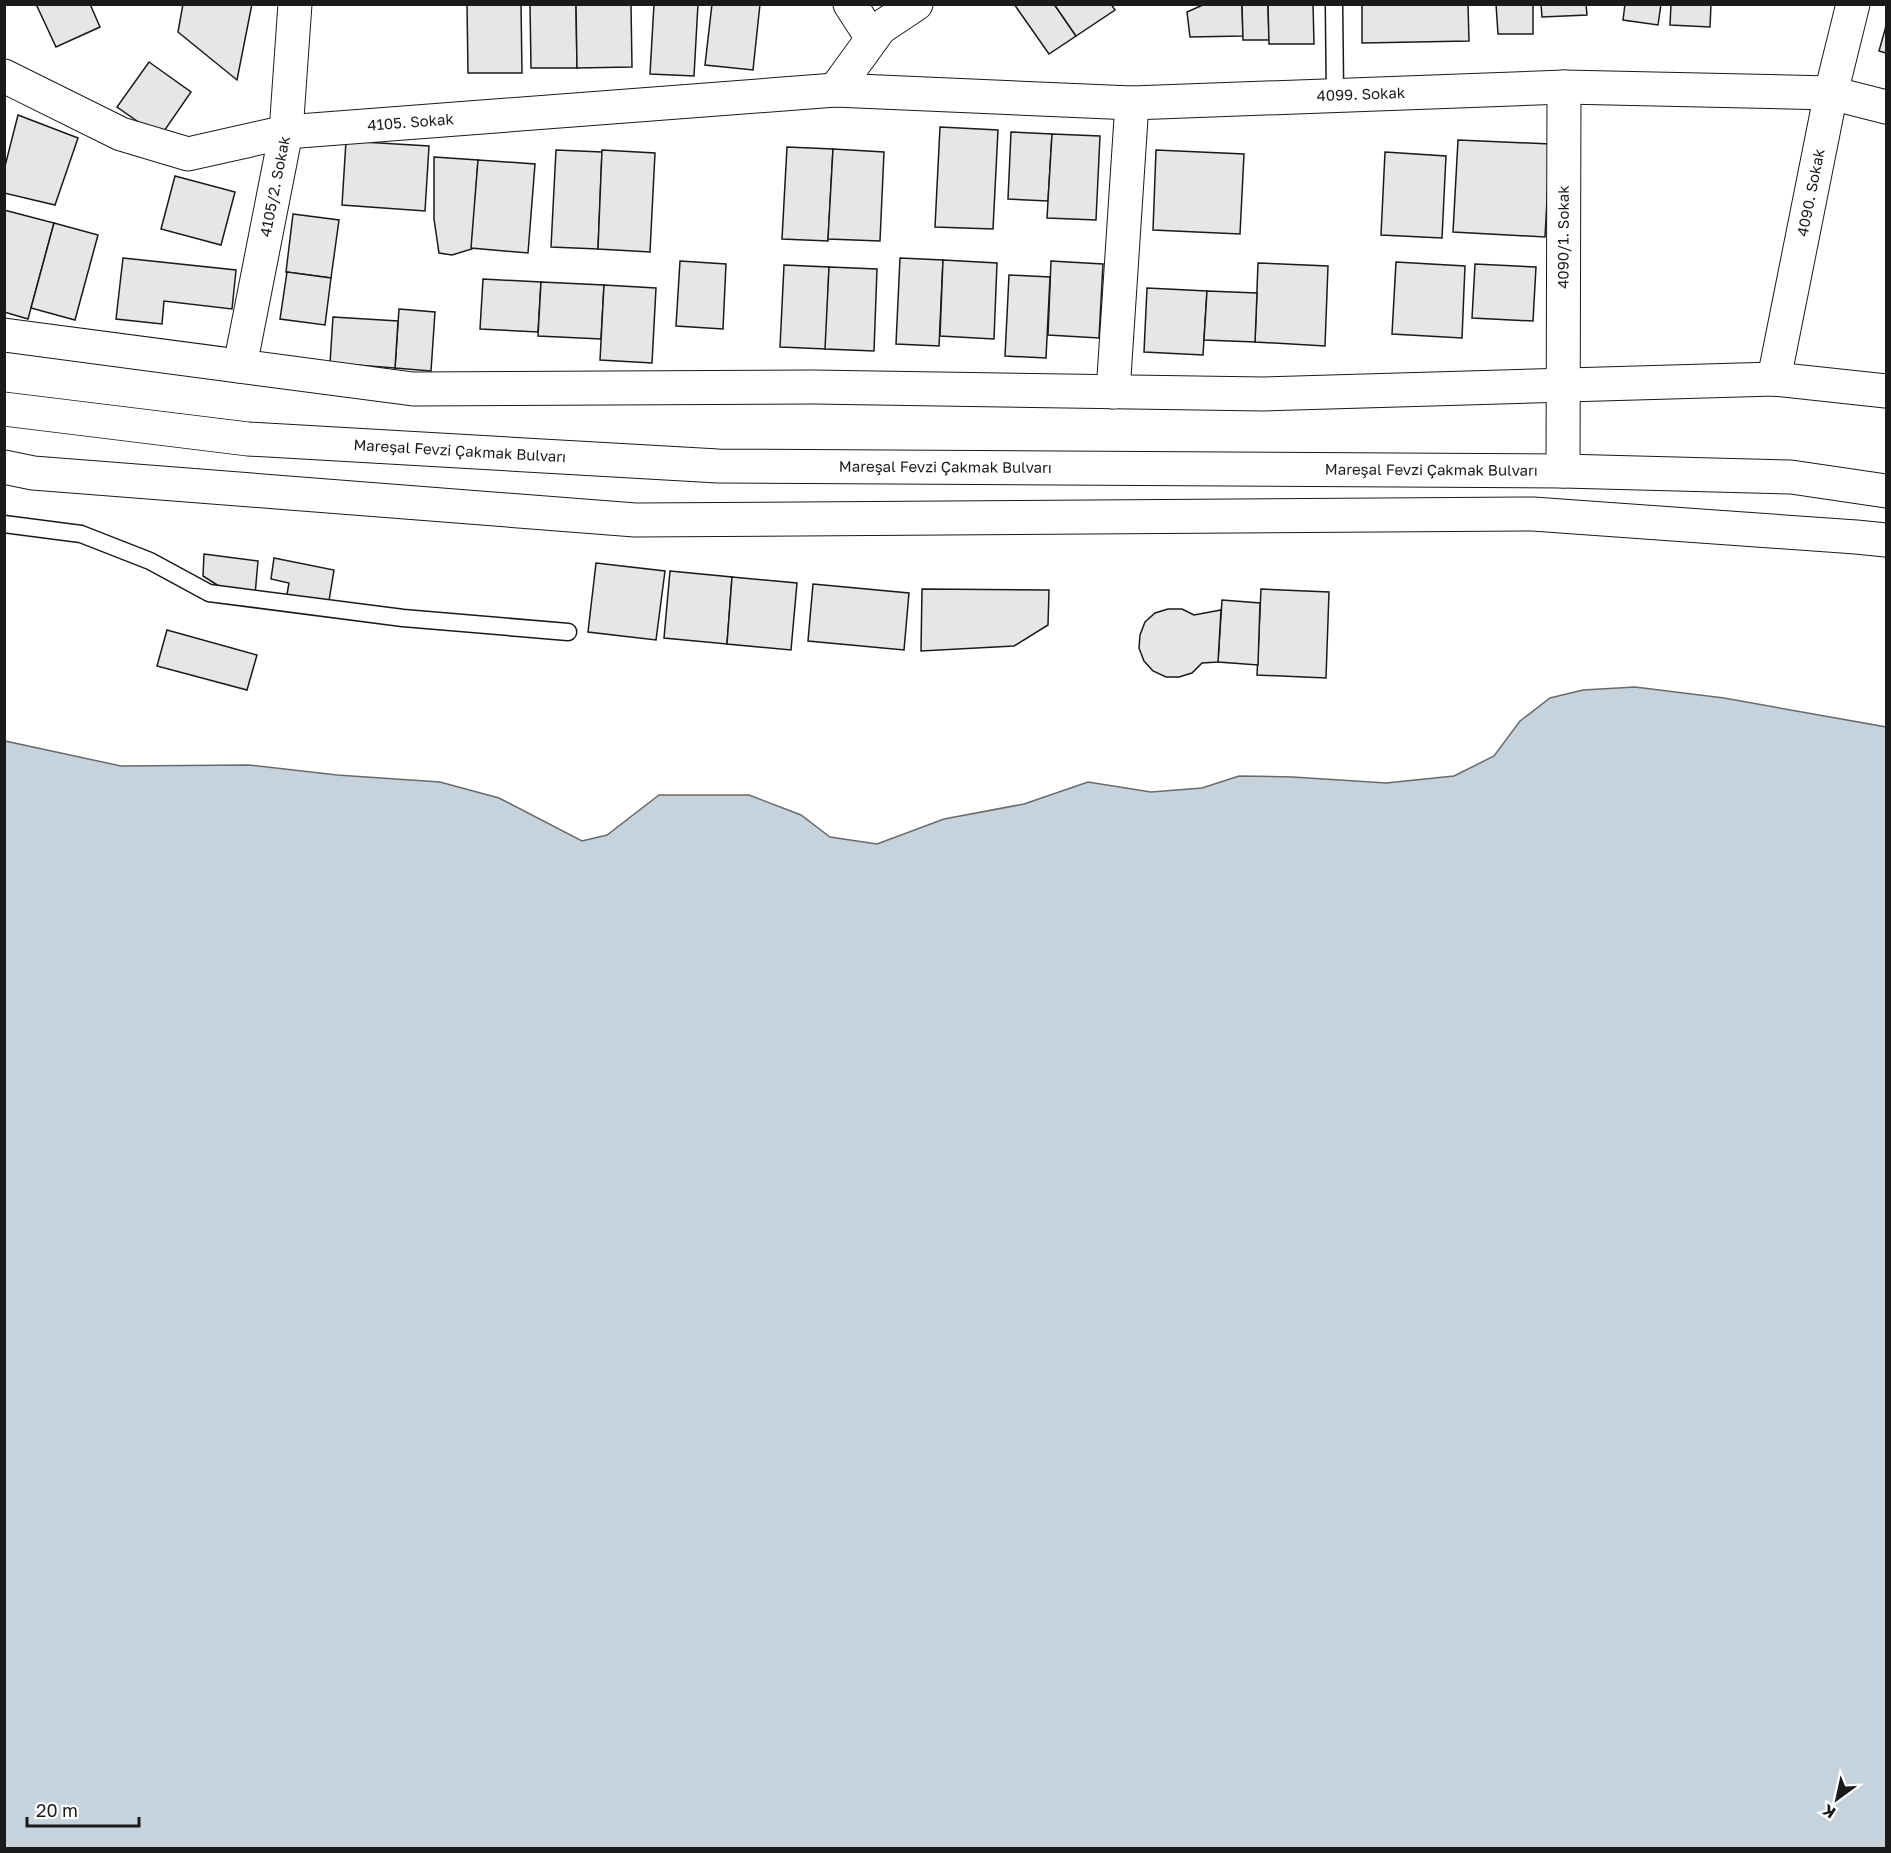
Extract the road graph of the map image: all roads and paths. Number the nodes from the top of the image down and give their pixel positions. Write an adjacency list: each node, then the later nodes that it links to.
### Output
1 (295, 4): 14 (main road, 4105/2. Sokak)
2 (850, 4): 6 (main road)
3 (916, 4): 6 (main road)
4 (1334, 4): 11 (lane)
5 (1853, 4): 10 (main road, 4090. Sokak)
6 (872, 38): 9 (main road)
7 (4, 76): 14 (main road, 4105. Sokak)
8 (1564, 87): 10 (main road, 4099. Sokak); 11 (main road, 4099. Sokak); 18 (main road, 4090/1. Sokak)
9 (835, 90): 12 (main road, 4099. Sokak); 14 (main road, 4105. Sokak)
10 (1831, 93): 13 (main road, 4099. Sokak); 17 (main road, 4090. Sokak)
11 (1335, 96): 12 (main road, 4099. Sokak)
12 (1132, 103): 19 (main road)
13 (1887, 107)
14 (286, 132): 16 (main road, 4105/2. Sokak)
15 (4, 335): 16 (main road)
16 (240, 366): 19 (main road)
17 (1774, 379): 18 (main road); 20 (main road)
18 (1564, 386): 19 (main road); 23 (main road, 4090/1. Sokak)
19 (1113, 392)
20 (1887, 392)
21 (4, 410): 23 (main road, Mareşal Fevzi Çakmak Bulvarı)
22 (4, 467): 26 (main road)
23 (1563, 471): 24 (main road, Mareşal Fevzi Çakmak Bulvarı)
24 (1887, 491)
25 (4, 524): 27 (lane)
26 (1887, 540)
27 (568, 632)

